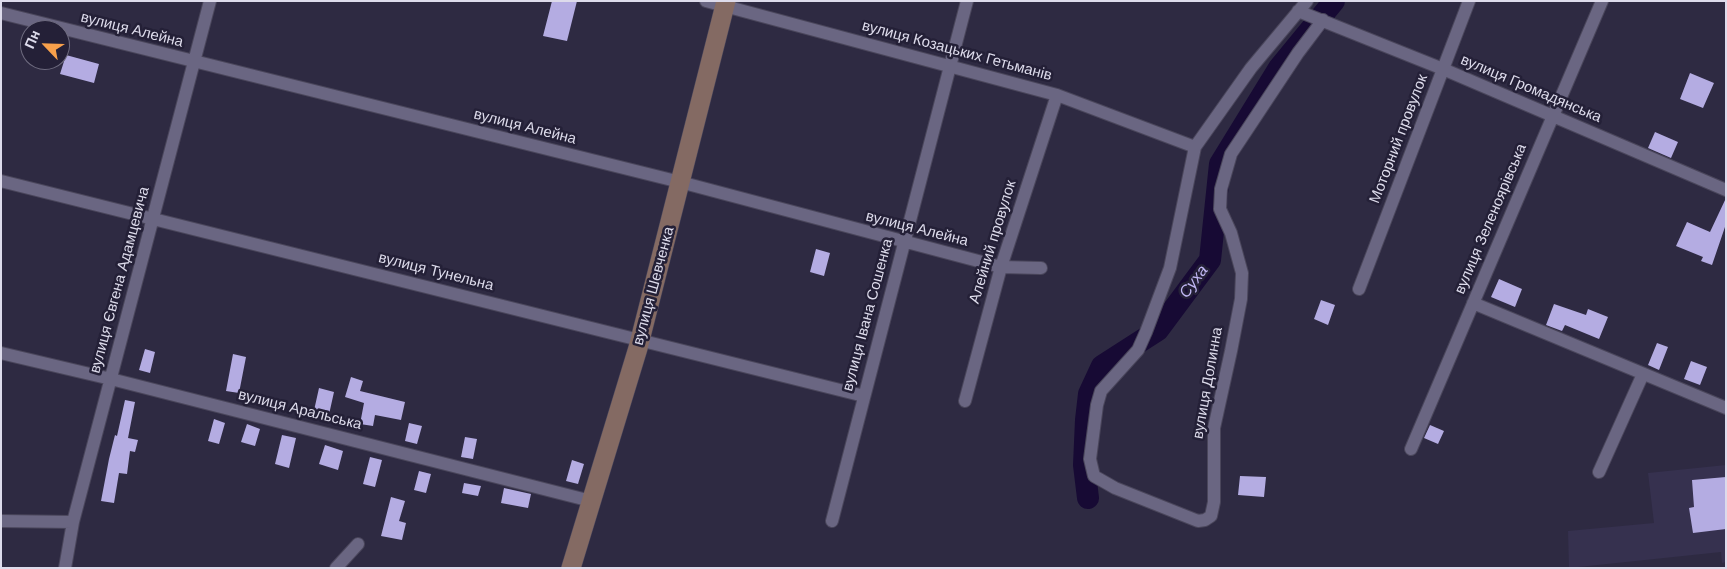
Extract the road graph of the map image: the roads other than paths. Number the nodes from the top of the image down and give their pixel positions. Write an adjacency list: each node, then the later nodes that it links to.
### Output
1 (210, 1): 10 (street, вулиця Євгена Адамцевича)
2 (706, 1): 6 (street, вулиця Козацьких Гетьманів)
3 (968, 1): 11 (street, вулиця Івана Сошенка)
4 (1470, 1): 12 (street, Моторний провулок)
5 (1602, 1): 14 (street, вулиця Зеленоярівська)
6 (726, 4): 11 (street, вулиця Козацьких Гетьманів); 17 (street, вулиця Шевченка)
7 (1303, 9): 9 (street, вулиця Громадянська); 15 (street)
8 (1, 14): 10 (street, вулиця Алейна)
9 (1323, 20): 12 (street, вулиця Громадянська); 15 (street, вулиця Долинна)
10 (196, 62): 17 (street, вулиця Алейна); 19 (street, вулиця Євгена Адамцевича)
11 (951, 66): 13 (street, вулиця Козацьких Гетьманів); 20 (street, вулиця Івана Сошенка)
12 (1443, 69): 14 (street, вулиця Громадянська); 23 (street, Моторний провулок)
13 (1058, 95): 15 (street, вулиця Козацьких Гетьманів); 21 (street, Алейний провулок)
14 (1553, 116): 18 (street, вулиця Громадянська); 24 (street, вулиця Зеленоярівська)
15 (1195, 147)
16 (1, 180): 19 (street, вулиця Тунельна)
17 (680, 182): 20 (street, вулиця Алейна); 25 (street, вулиця Шевченка)
18 (1726, 190)
19 (153, 217): 25 (street, вулиця Тунельна); 28 (street, вулиця Євгена Адамцевича)
20 (903, 243): 21 (street, вулиця Алейна); 29 (street, вулиця Івана Сошенка)
21 (1001, 267): 22 (street, вулиця Алейна); 30 (street, Алейний провулок)
22 (1041, 268)
23 (1359, 289)
24 (1473, 303): 27 (street); 32 (street, вулиця Зеленоярівська)
25 (640, 340): 29 (street, вулиця Тунельна); 34 (street, вулиця Шевченка)
26 (1, 353): 28 (street, вулиця Аральська)
27 (1643, 374): 31 (street); 33 (street)
28 (111, 379): 34 (street, вулиця Аральська); 37 (street, вулиця Євгена Адамцевича)
29 (864, 396): 36 (street, вулиця Івана Сошенка)
30 (965, 401)
31 (1726, 408)
32 (1411, 449)
33 (1599, 472)
34 (590, 501): 41 (street, вулиця Шевченка)
35 (1, 521): 37 (street)
36 (832, 521)
37 (73, 522): 39 (street, вулиця Євгена Адамцевича)
38 (358, 544): 40 (street)
39 (65, 568)
40 (336, 568)
41 (571, 568)

